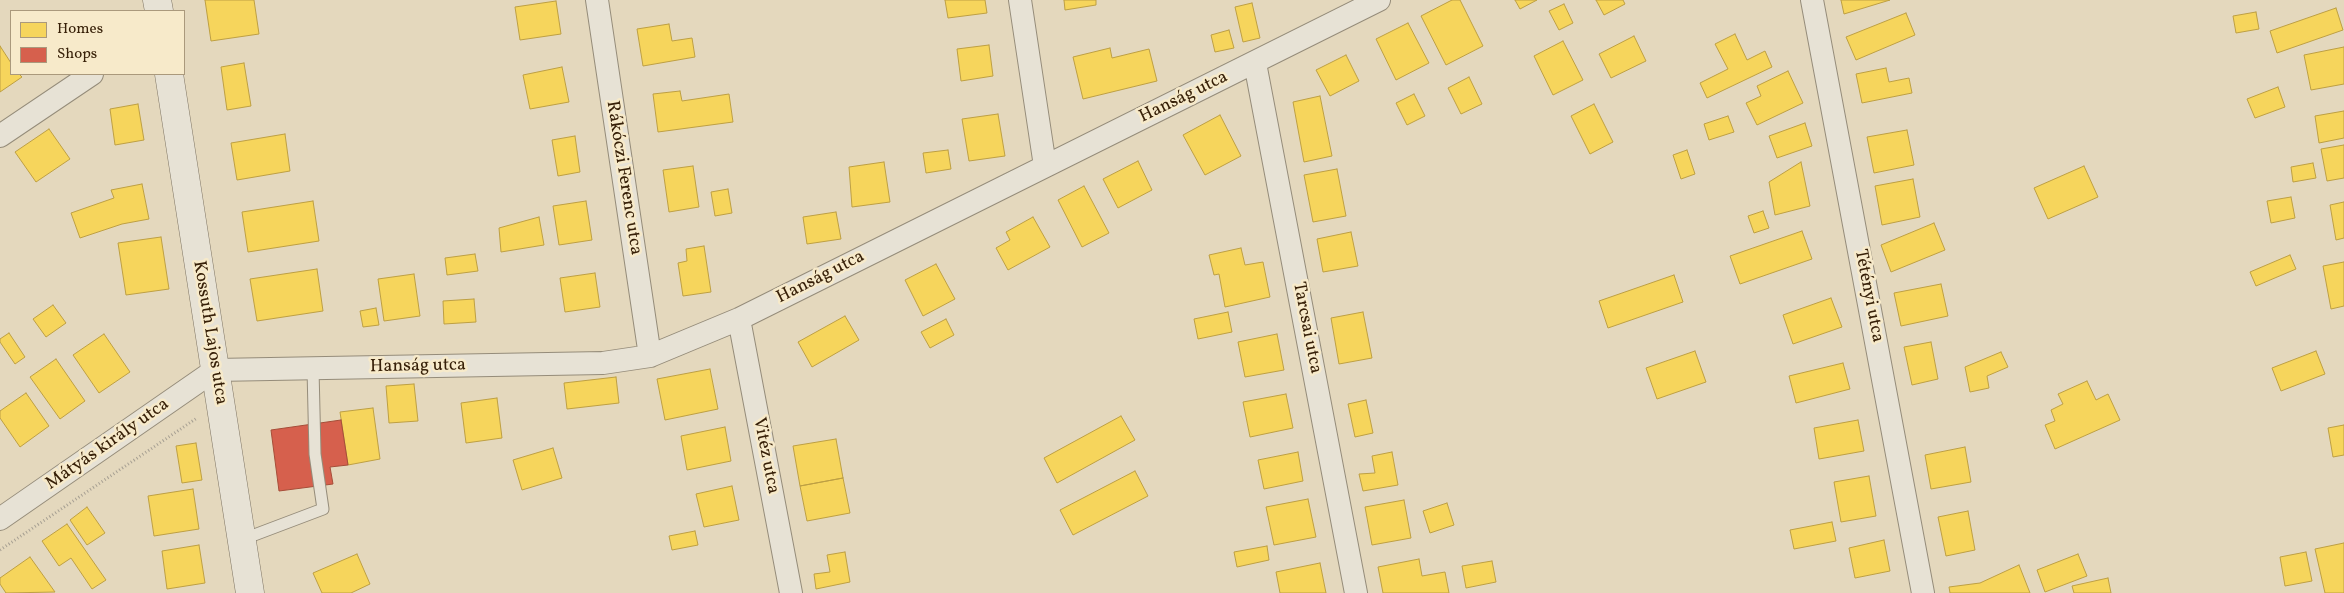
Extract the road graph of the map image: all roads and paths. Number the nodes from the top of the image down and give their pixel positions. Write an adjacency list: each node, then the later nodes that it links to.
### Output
1 (596, 0): 11 (street, Rákóczi Ferenc utca)
2 (1020, 0): 9 (street)
3 (1379, 0): 5 (street, Hanság utca)
4 (1812, 0): 21 (street, Tétényi utca)
5 (1255, 63): 9 (street, Hanság utca); 20 (street, Tarcsai utca)
6 (91, 75): 8 (street)
7 (169, 75): 13 (main road, Kossuth Lajos utca)
8 (0, 136)
9 (1046, 166): 10 (street, Hanság utca)
10 (739, 319): 11 (street, Hanság utca); 19 (street, Vitéz utca)
11 (650, 356): 12 (street, Hanság utca)
12 (313, 369): 13 (street, Hanság utca); 16 (lane)
13 (215, 370): 14 (main road, Kossuth Lajos utca); 15 (street, Mátyás király utca)
14 (220, 402): 16 (main road, Kossuth Lajos utca); 17 (path)
15 (0, 519)
16 (242, 540): 18 (main road, Kossuth Lajos utca)
17 (0, 550)
18 (250, 593)
19 (791, 593)
20 (1356, 593)
21 (1923, 593)

